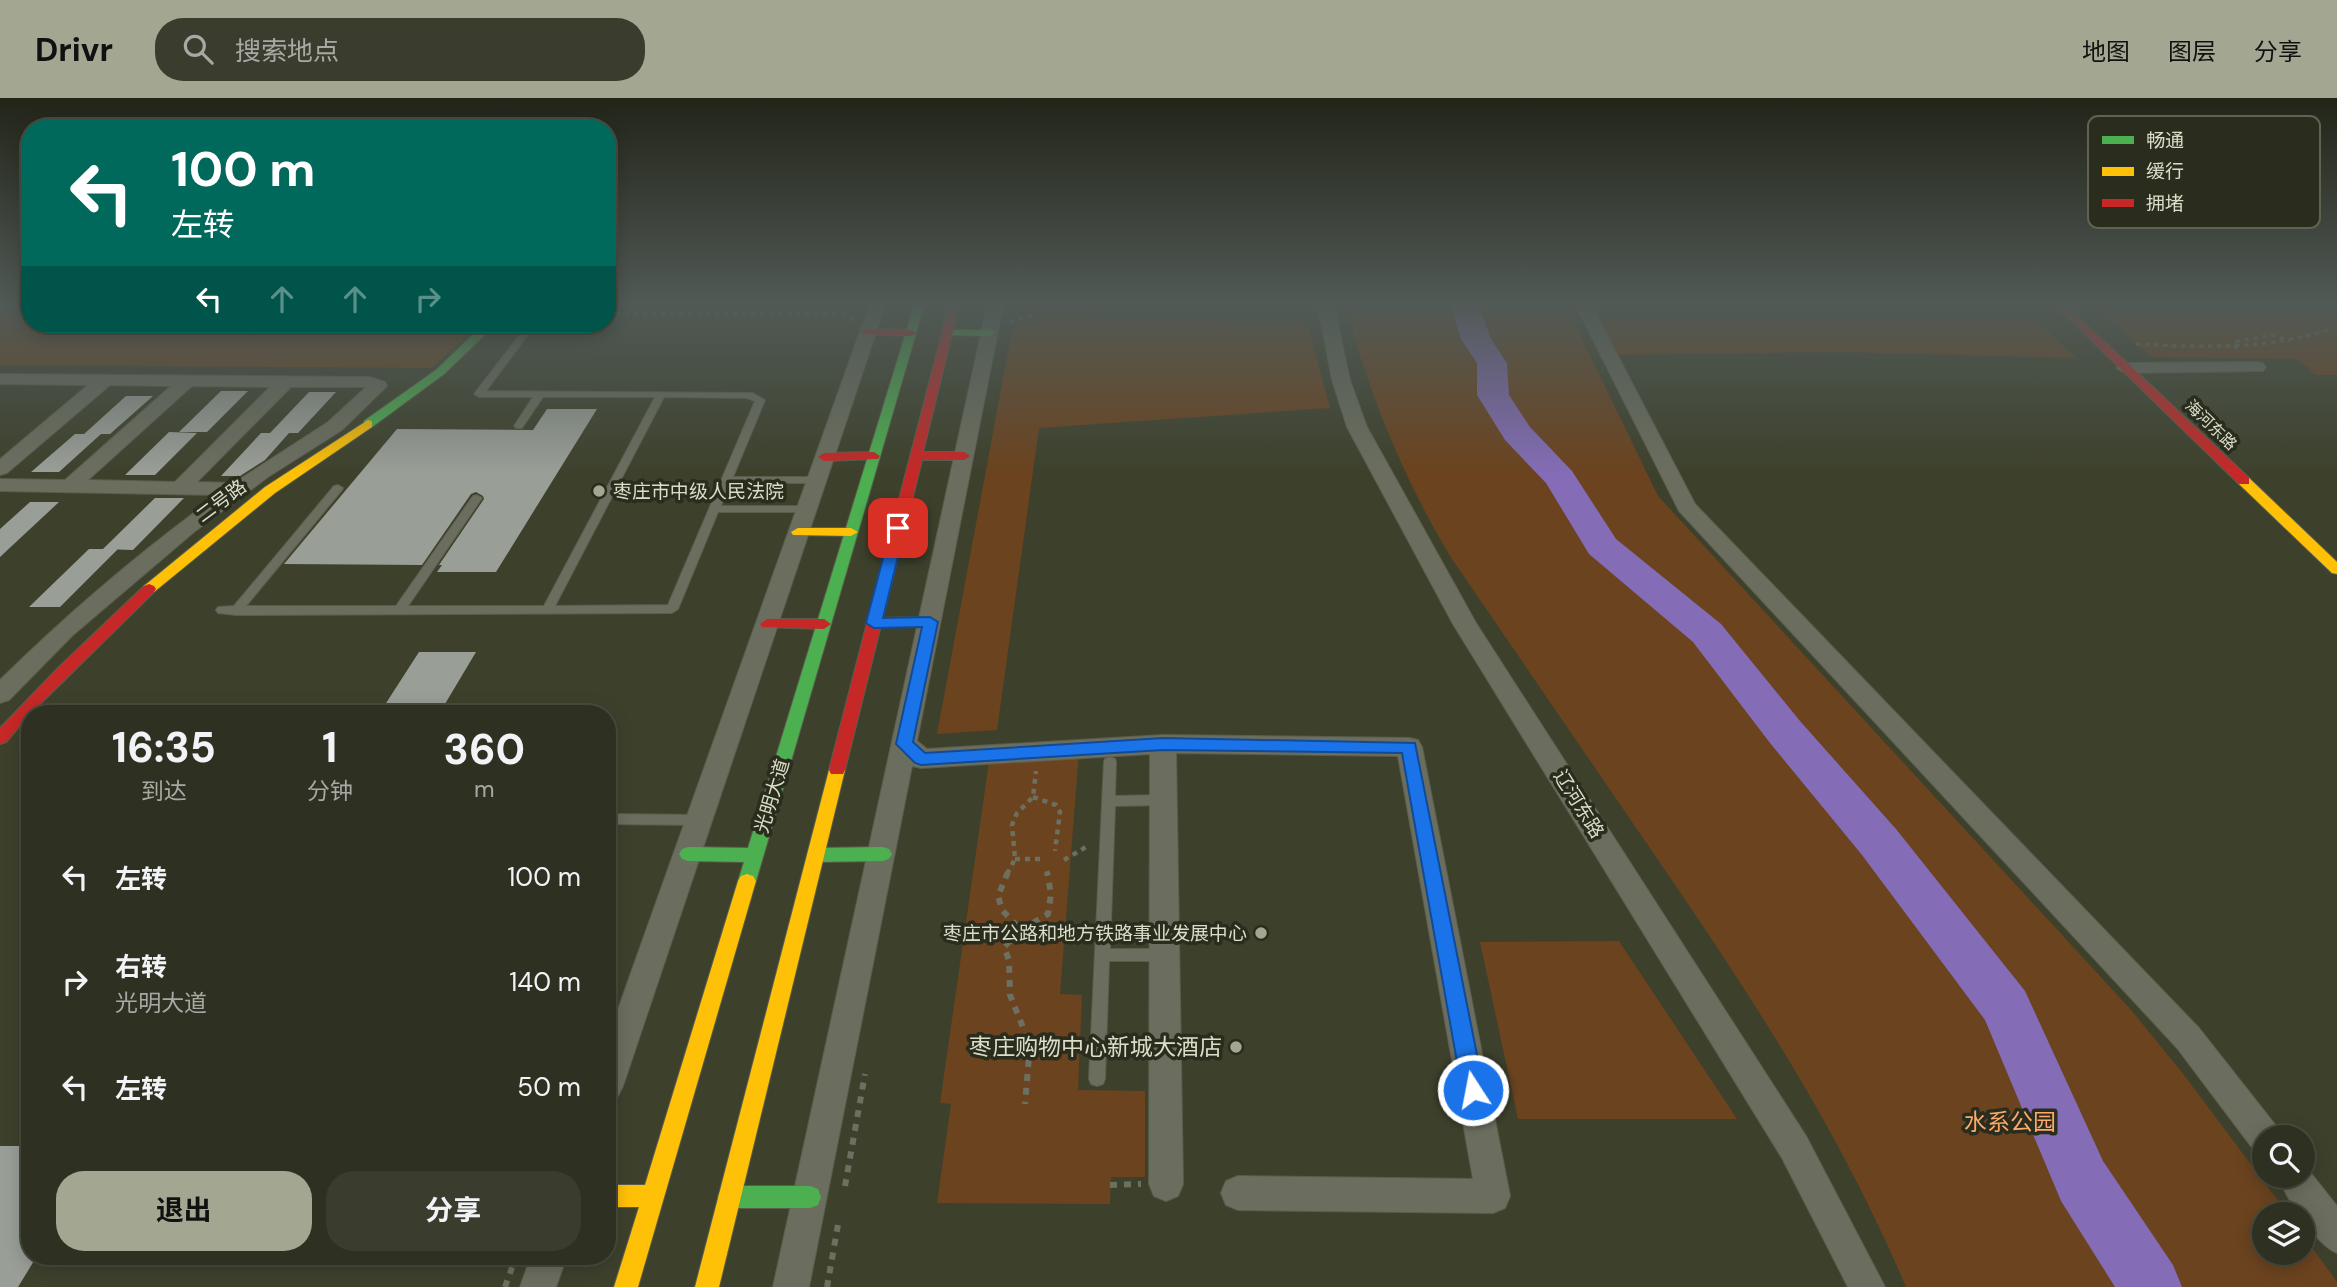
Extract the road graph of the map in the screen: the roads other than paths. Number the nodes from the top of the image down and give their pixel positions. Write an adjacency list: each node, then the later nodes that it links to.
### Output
1 (452, 361): 45 (main road, 二号路)
2 (504, 361): 16 (lane)
3 (851, 361): 22 (street)
4 (902, 361): 19 (main road, 光明大道)
5 (940, 361): 20 (main road)
6 (986, 361): 21 (street)
7 (1337, 361): 77 (street, 辽河东路)
8 (1612, 361): 63 (street)
9 (2118, 361): 11 (main road, 海河东路)
10 (2257, 367): 11 (street)
11 (2125, 368): 35 (main road, 海河东路)
12 (106, 379): 13 (street); 15 (street); 23 (street)
13 (188, 380): 14 (street); 26 (street)
14 (287, 380): 27 (street); 29 (street)
15 (2, 381)
16 (540, 394): 17 (lane); 18 (lane)
17 (661, 395): 24 (lane); 38 (lane)
18 (519, 426)
19 (874, 456): 22 (main road); 34 (main road, 光明大道)
20 (916, 456): 21 (main road); 41 (main road)
21 (964, 456): 40 (street)
22 (820, 468): 24 (lane); 32 (street)
23 (0, 469)
24 (727, 480): 31 (lane)
25 (0, 485): 26 (street)
26 (70, 486): 27 (street)
27 (180, 488): 29 (street)
28 (338, 488): 39 (lane)
29 (239, 489): 44 (street)
30 (477, 498): 37 (lane)
31 (715, 509): 32 (lane); 38 (lane)
32 (807, 509): 33 (street)
33 (798, 532): 34 (main road); 42 (street)
34 (851, 532): 43 (main road, 光明大道)
35 (2337, 570)
36 (222, 610): 39 (lane)
37 (400, 610): 38 (lane); 39 (lane)
38 (547, 610)
39 (236, 611)
40 (930, 622): 41 (main road); 48 (street)
41 (874, 623): 58 (main road)
42 (766, 624): 43 (main road); 54 (street)
43 (824, 624): 57 (main road, 光明大道)
44 (0, 694)
45 (30, 705)
46 (21, 715): 47 (main road, 二号路)
47 (0, 738)
48 (905, 744): 49 (street); 56 (street)
49 (1163, 744): 51 (street); 66 (street)
50 (1110, 762): 52 (lane)
51 (1163, 800): 52 (lane); 60 (street)
52 (1108, 801): 59 (lane)
53 (616, 819): 54 (lane)
54 (699, 820): 55 (street)
55 (688, 854): 57 (main road); 61 (street)
56 (883, 854): 58 (main road); 70 (street)
57 (755, 855): 68 (main road, 光明大道)
58 (816, 855): 69 (main road)
59 (1102, 955): 60 (lane); 62 (lane)
60 (1164, 955): 64 (street)
61 (616, 1060)
62 (1097, 1079)
63 (2255, 1125)
64 (1166, 1184)
65 (2303, 1188): 71 (street)
66 (1238, 1193)
67 (616, 1196): 68 (main road)
68 (653, 1196): 74 (main road, 光明大道)
69 (729, 1197): 70 (main road); 75 (main road)
70 (810, 1197): 76 (street)
71 (2337, 1234)
72 (546, 1265): 73 (street)
73 (538, 1287)
74 (626, 1287)
75 (707, 1287)
76 (791, 1287)
77 (1867, 1287)

